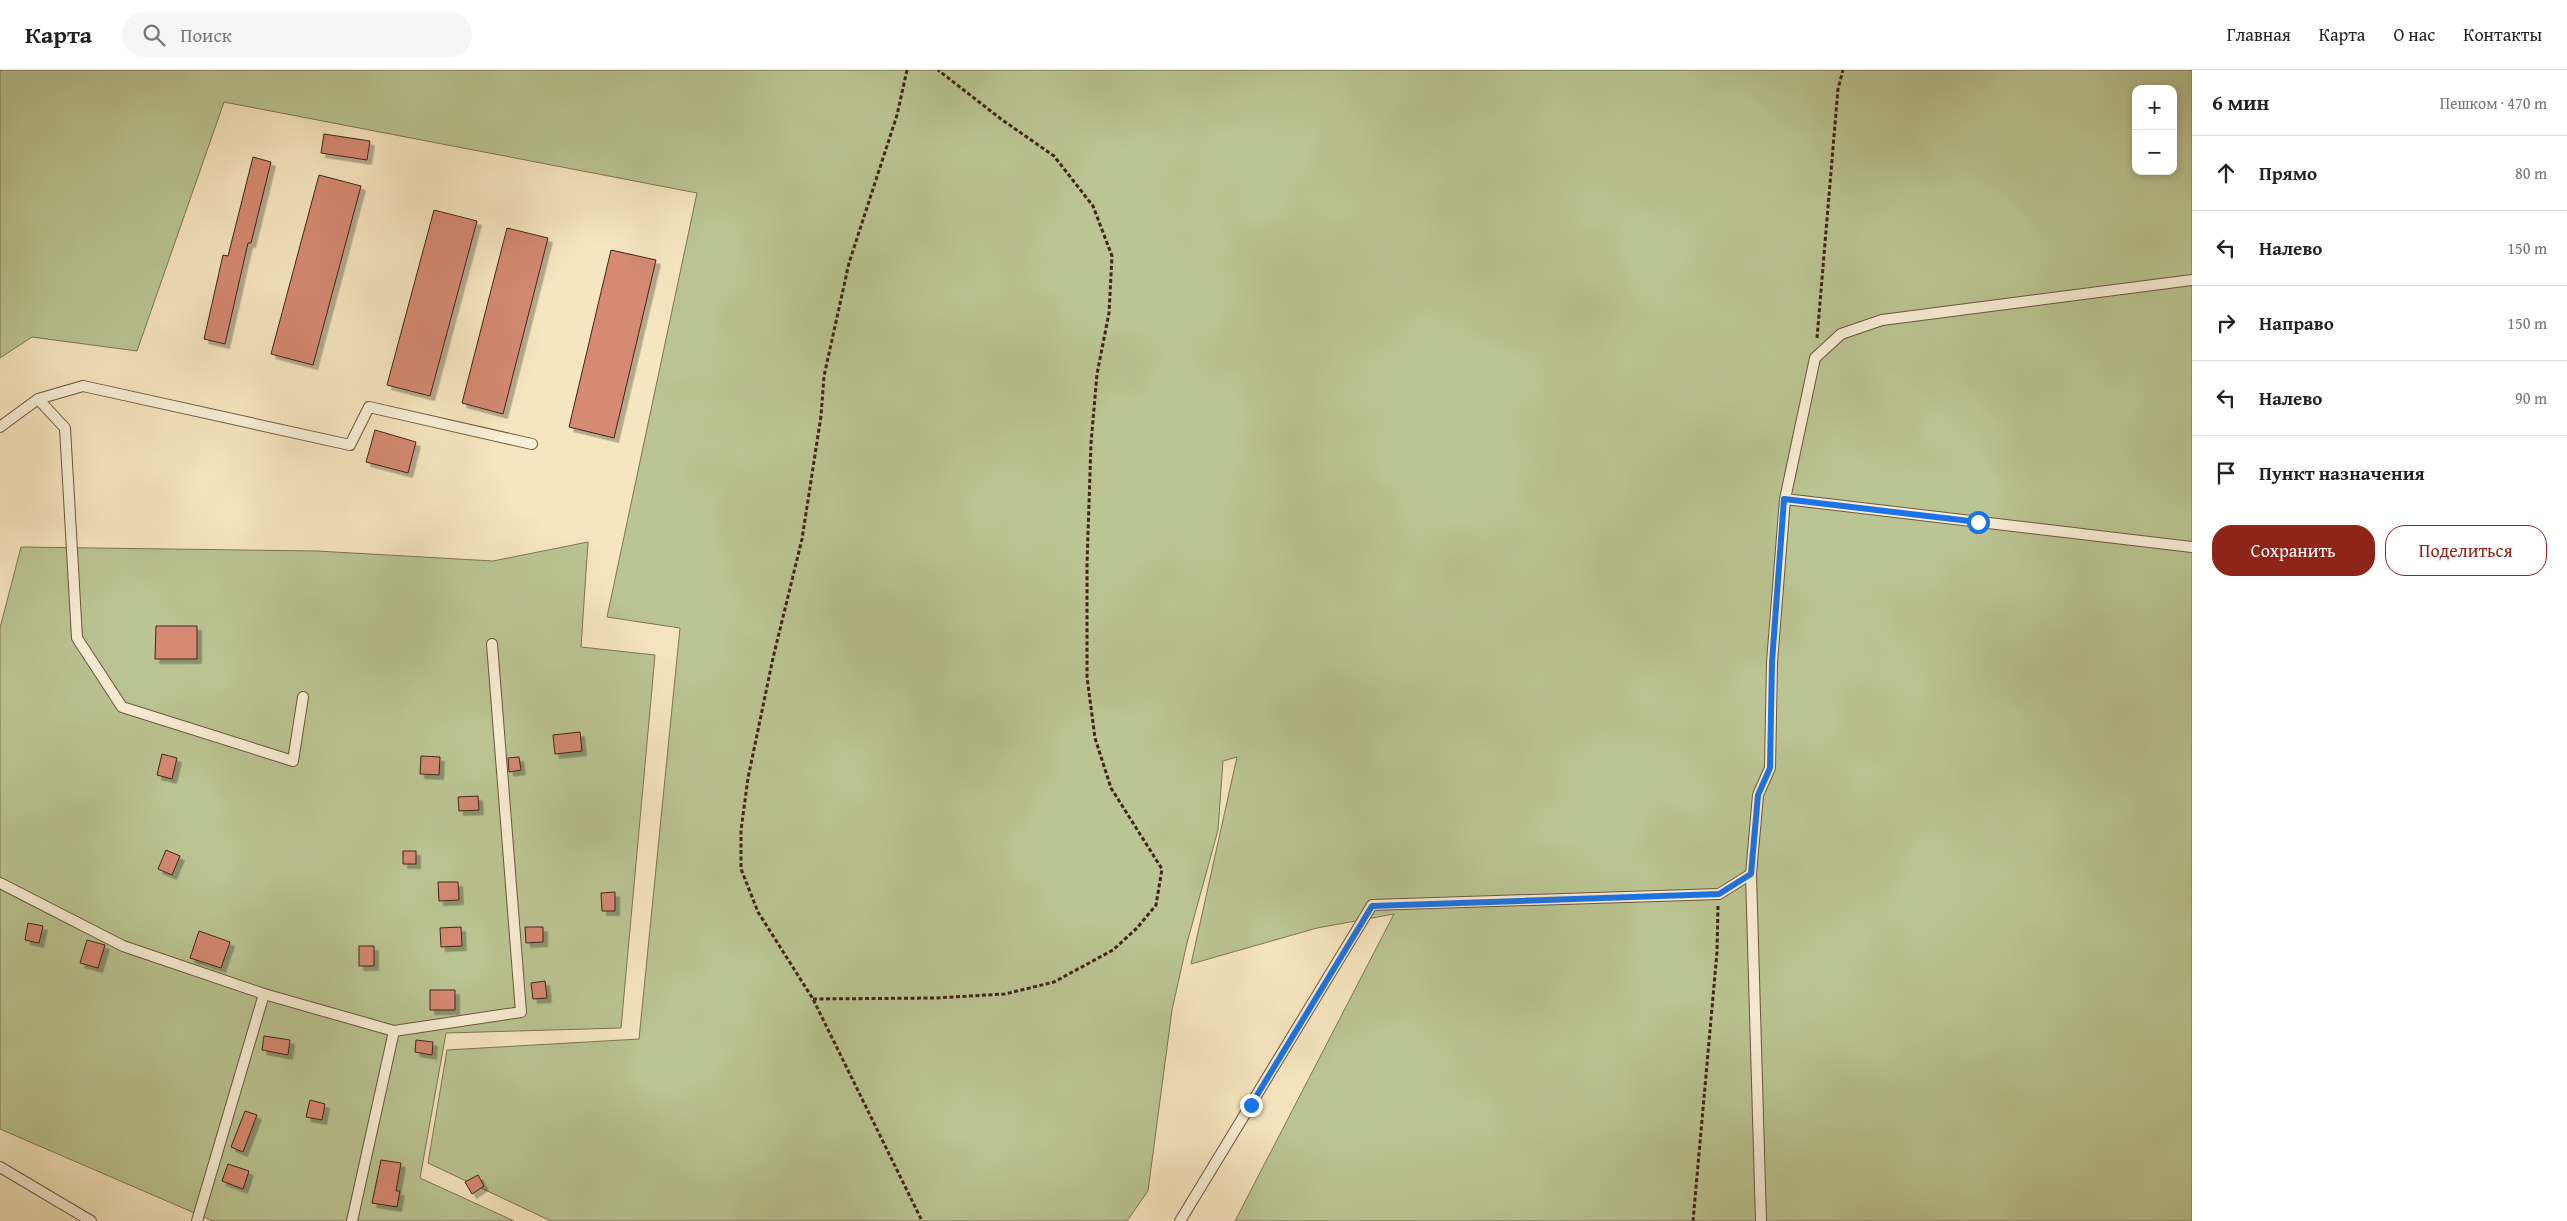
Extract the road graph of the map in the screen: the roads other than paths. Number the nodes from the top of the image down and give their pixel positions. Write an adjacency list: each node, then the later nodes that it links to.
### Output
1 (2192, 280): 5 (lane)
2 (38, 399): 3 (lane); 4 (lane); 8 (lane)
3 (0, 427)
4 (532, 444)
5 (1784, 499): 6 (lane); 9 (lane)
6 (2192, 547)
7 (492, 644): 12 (lane)
8 (303, 697)
9 (1751, 874): 17 (lane); 18 (lane)
10 (0, 882): 11 (lane)
11 (264, 994): 12 (lane); 15 (lane)
12 (394, 1032): 16 (lane)
13 (0, 1167): 14 (lane)
14 (91, 1221)
15 (197, 1221)
16 (352, 1221)
17 (1180, 1221)
18 (1761, 1221)

